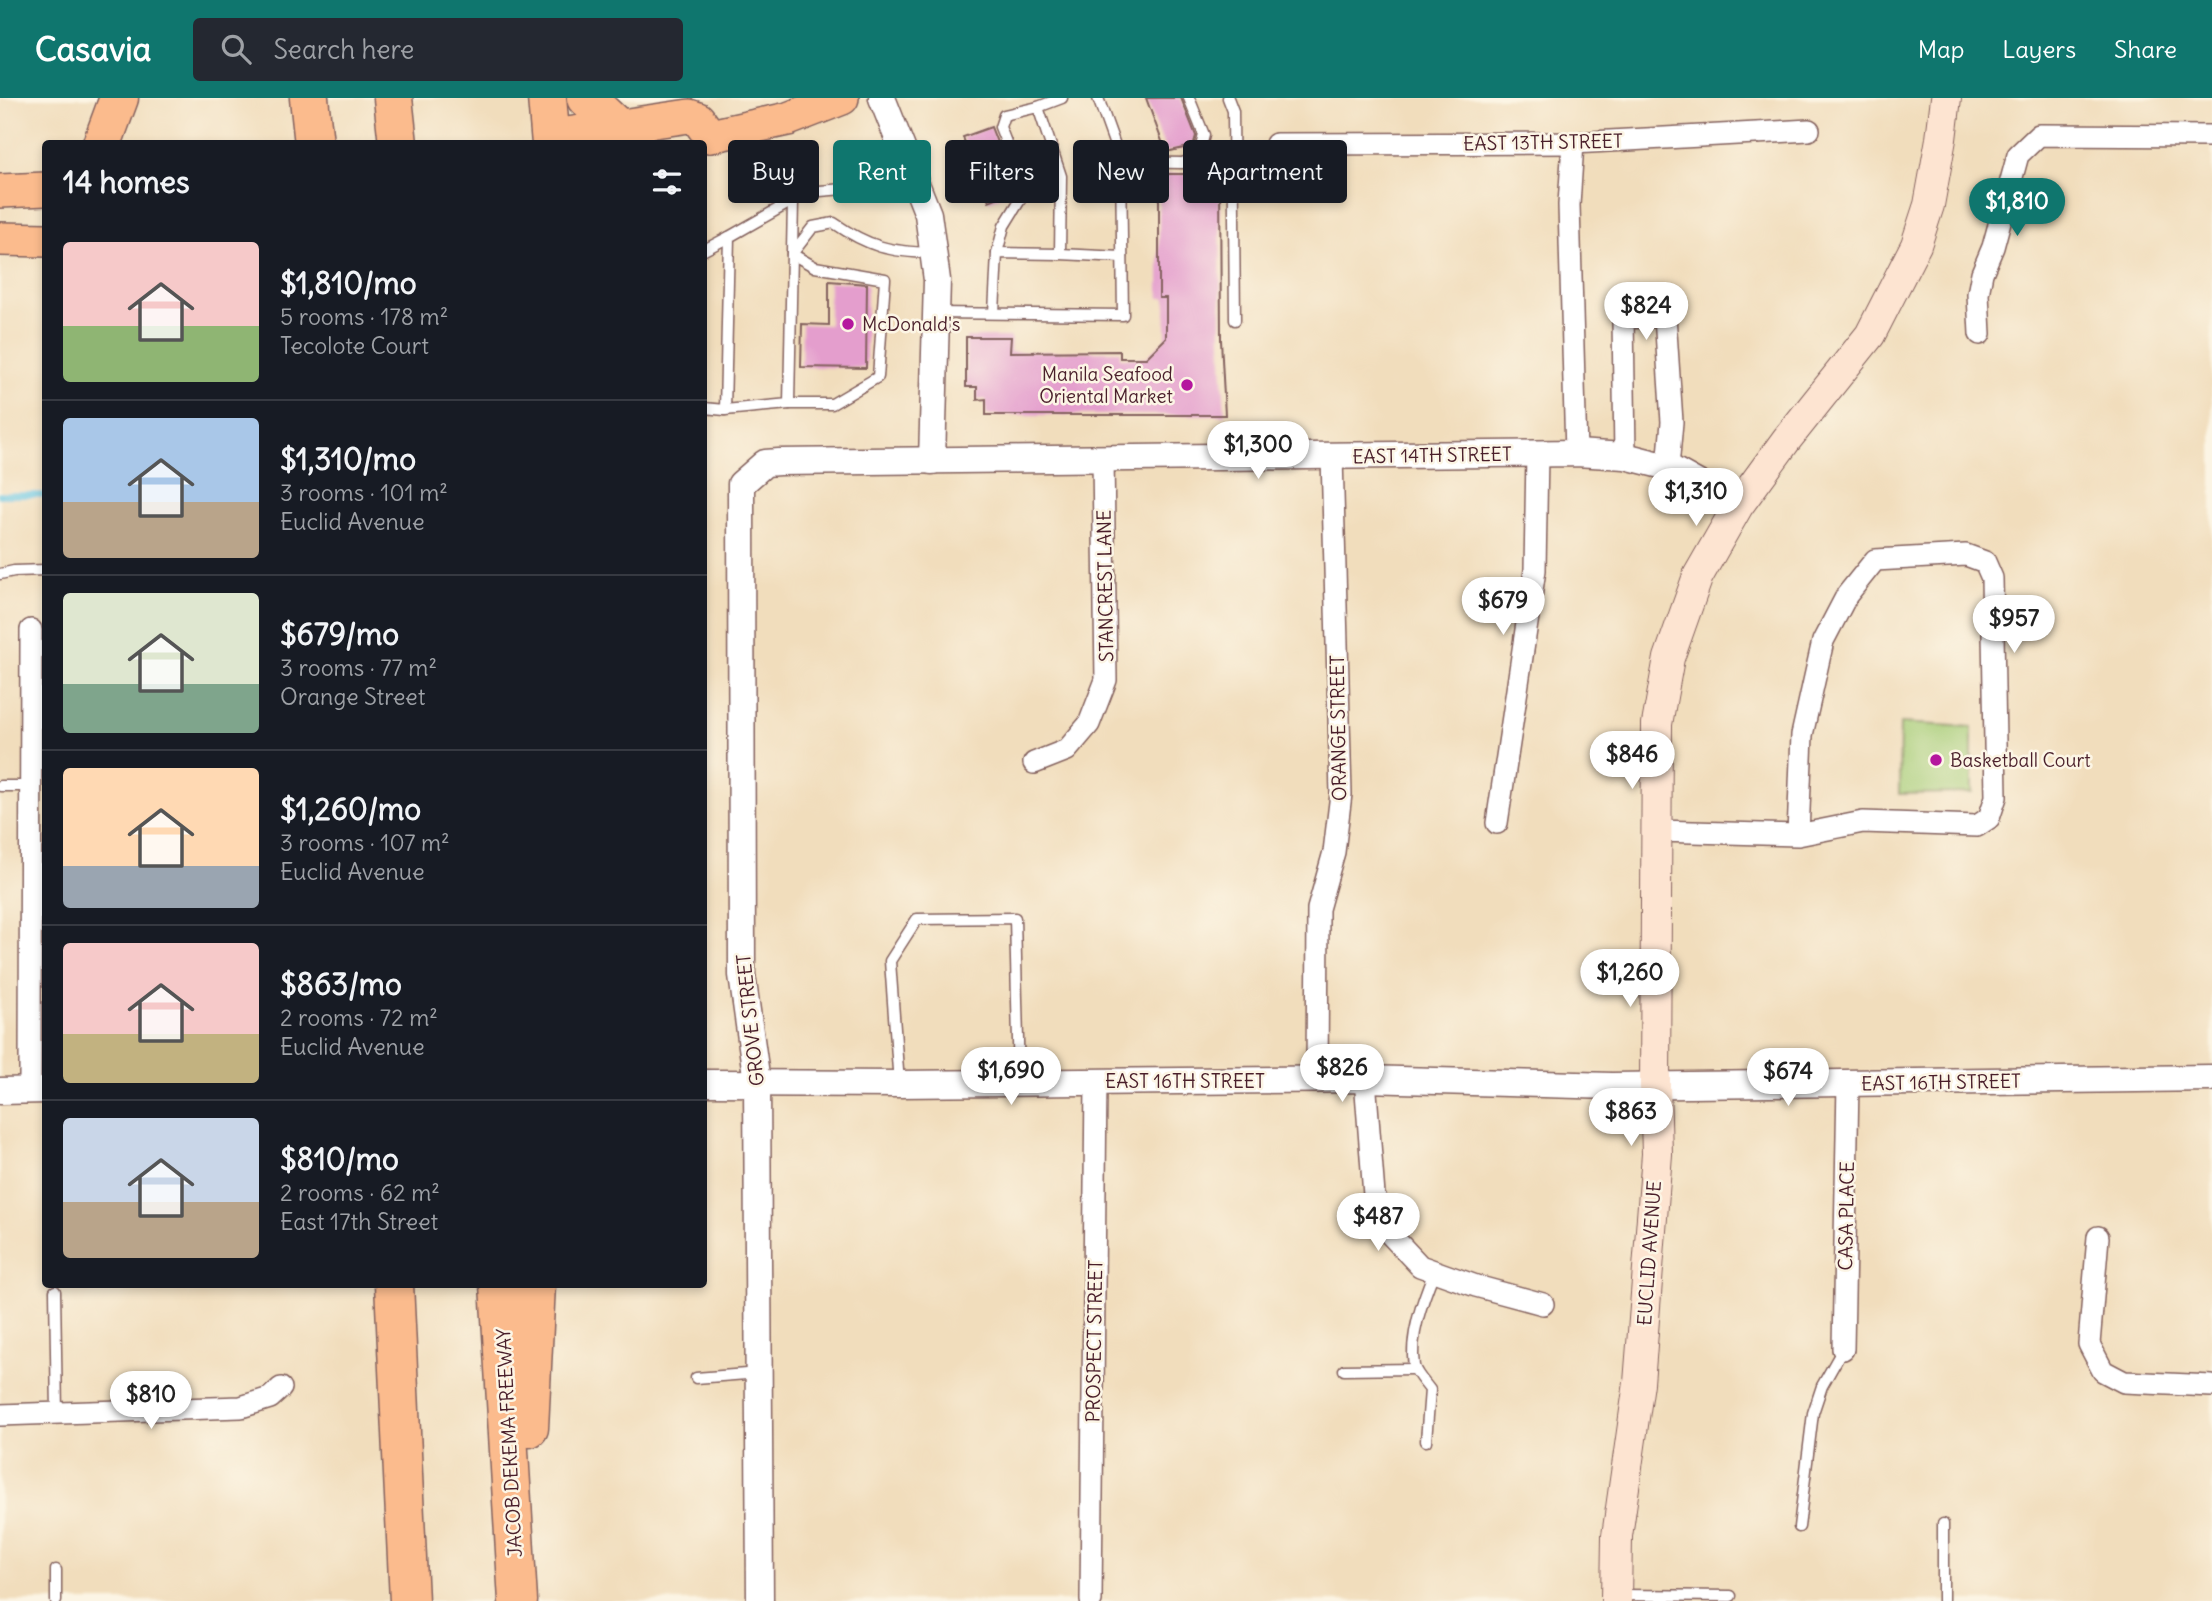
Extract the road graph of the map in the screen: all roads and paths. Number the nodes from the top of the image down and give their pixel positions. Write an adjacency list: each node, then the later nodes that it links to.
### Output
1 (119, 98): 16 (highway)
2 (127, 98): 17 (highway)
3 (547, 98): 18 (highway)
4 (586, 98): 13 (highway)
5 (842, 98): 24 (main road)
6 (882, 98): 21 (street)
7 (1062, 98): 12 (lane)
8 (1097, 98): 22 (lane)
9 (1189, 98): 26 (lane)
10 (1228, 98): 44 (lane)
11 (1946, 98): 57 (main road, EUCLID AVENUE)
12 (1038, 107): 38 (lane); 40 (lane)
13 (618, 128): 19 (main road); 20 (main road)
14 (1809, 130): 23 (street, EAST 13TH STREET)
15 (2212, 136): 45 (street)
16 (103, 140)
17 (133, 140)
18 (551, 140)
19 (564, 140)
20 (706, 140)
21 (899, 140)
22 (1113, 140)
23 (1573, 143): 25 (street, EAST 13TH STREET); 49 (street)
24 (707, 144)
25 (1347, 144)
26 (1169, 163)
27 (42, 189): 28 (main road)
28 (0, 191)
29 (789, 203): 33 (lane)
30 (793, 203): 39 (lane)
31 (924, 203): 37 (street)
32 (1121, 203): 41 (lane)
33 (729, 237): 36 (lane); 48 (lane)
34 (0, 239): 35 (main road)
35 (42, 240)
36 (707, 248)
37 (934, 253): 39 (lane); 42 (street)
38 (997, 253): 40 (lane); 43 (lane)
39 (792, 254): 46 (lane); 46 (lane)
40 (1060, 254): 41 (lane)
41 (1122, 257): 43 (lane)
42 (936, 313): 43 (lane); 54 (street)
43 (994, 313)
44 (1235, 320)
45 (1980, 334)
46 (789, 404): 48 (lane)
47 (707, 408): 48 (lane)
48 (725, 410)
49 (1576, 453): 50 (street, EAST 14TH STREET); 52 (street, EAST 14TH STREET)
50 (1537, 454): 51 (street, EAST 14TH STREET); 64 (street)
51 (1332, 456): 53 (street, EAST 14TH STREET); 70 (street, ORANGE STREET)
52 (1625, 456): 56 (street, EAST 14TH STREET); 56 (street)
53 (1103, 458): 54 (street, EAST 14TH STREET); 61 (street, STANCREST LANE)
54 (932, 461): 55 (street, EAST 14TH STREET)
55 (779, 462): 71 (street, GROVE STREET)
56 (1668, 467): 57 (street, EAST 14TH STREET)
57 (1738, 506): 65 (main road, EUCLID AVENUE)
58 (42, 570): 59 (lane)
59 (0, 574)
60 (31, 631): 63 (street)
61 (1034, 763)
62 (0, 786): 63 (lane)
63 (29, 786): 77 (street)
64 (1497, 823)
65 (1658, 831): 66 (street); 76 (main road, EUCLID AVENUE)
66 (1798, 835): 66 (street)
67 (2212, 1078): 74 (street, EAST 16TH STREET)
68 (1365, 1079): 70 (street, EAST 16TH STREET); 76 (street, EAST 16TH STREET); 80 (street)
69 (1096, 1081): 70 (street, EAST 16TH STREET); 73 (street, EAST 16TH STREET); 106 (street, PROSPECT STREET)
70 (1317, 1081)
71 (757, 1082): 72 (street, EAST 16TH STREET); 75 (street, EAST 16TH STREET); 90 (street, GROVE STREET)
72 (707, 1083)
73 (1019, 1083): 75 (street, EAST 16TH STREET); 75 (lane)
74 (1849, 1083): 76 (street, EAST 16TH STREET); 87 (street, CASA PLACE)
75 (899, 1084)
76 (1655, 1086): 102 (main road, EUCLID AVENUE)
77 (38, 1090): 78 (street)
78 (0, 1091)
79 (2098, 1237): 92 (street)
80 (1434, 1272): 86 (street); 88 (lane)
81 (375, 1288): 100 (highway)
82 (394, 1288): 100 (highway)
83 (499, 1288): 104 (highway, JACOB DEKEMA FREEWAY)
84 (536, 1288): 104 (highway)
85 (55, 1291): 94 (lane)
86 (1543, 1304)
87 (1843, 1349): 98 (lane)
88 (1414, 1368): 89 (lane); 96 (lane)
89 (1344, 1370)
90 (759, 1373): 91 (lane); 105 (street, GROVE STREET)
91 (696, 1378)
92 (2212, 1386)
93 (281, 1388): 94 (street)
94 (57, 1413): 95 (street)
95 (0, 1415)
96 (1426, 1441)
97 (1943, 1524): 107 (lane)
98 (1799, 1527)
99 (56, 1570): 103 (lane)
100 (409, 1595)
101 (1731, 1596): 102 (lane)
102 (1616, 1598)
103 (56, 1601)
104 (520, 1601)
105 (760, 1601)
106 (1091, 1601)
107 (1943, 1601)

